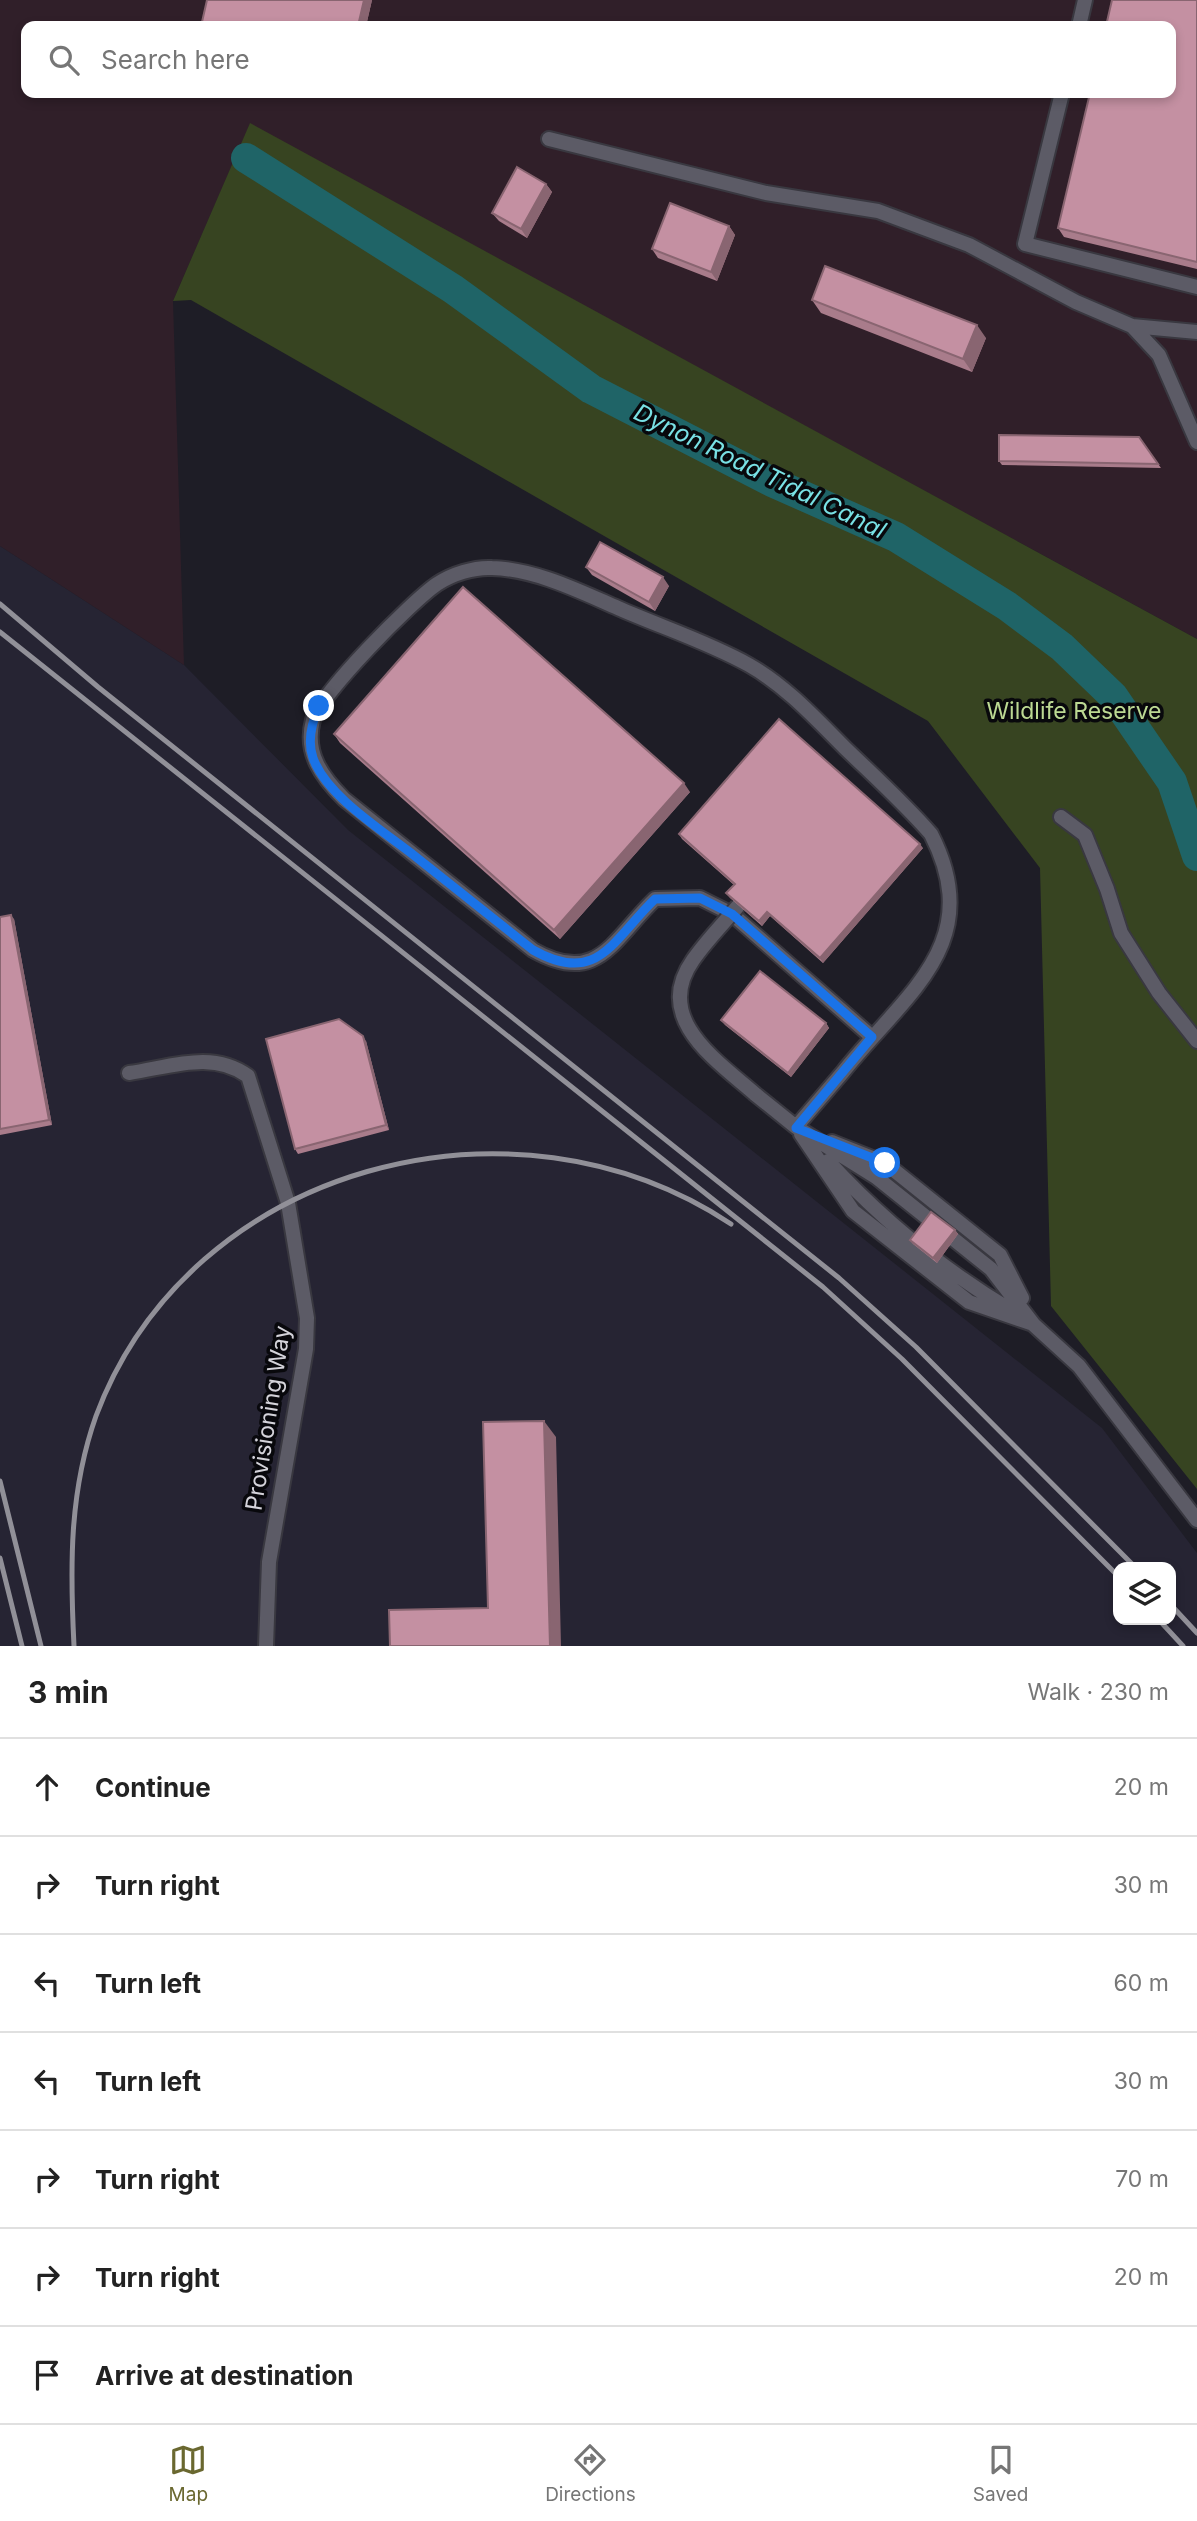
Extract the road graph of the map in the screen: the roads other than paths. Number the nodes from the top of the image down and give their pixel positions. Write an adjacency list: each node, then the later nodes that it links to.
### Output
1 (1085, 0): 2 (lane)
2 (1080, 21)
3 (1061, 98): 5 (lane)
4 (548, 139): 6 (lane)
5 (1197, 287)
6 (1132, 326): 7 (lane); 8 (lane)
7 (1197, 332)
8 (1197, 442)
9 (1061, 817): 12 (lane)
10 (738, 906): 14 (lane, bridge)
11 (872, 1037): 11 (lane); 14 (lane)
12 (1195, 1039)
13 (129, 1073): 17 (lane, Provisioning Way)
14 (796, 1128): 15 (lane); 15 (lane); 15 (lane); 15 (lane)
15 (1034, 1325): 16 (lane)
16 (1197, 1520)
17 (266, 1646)

